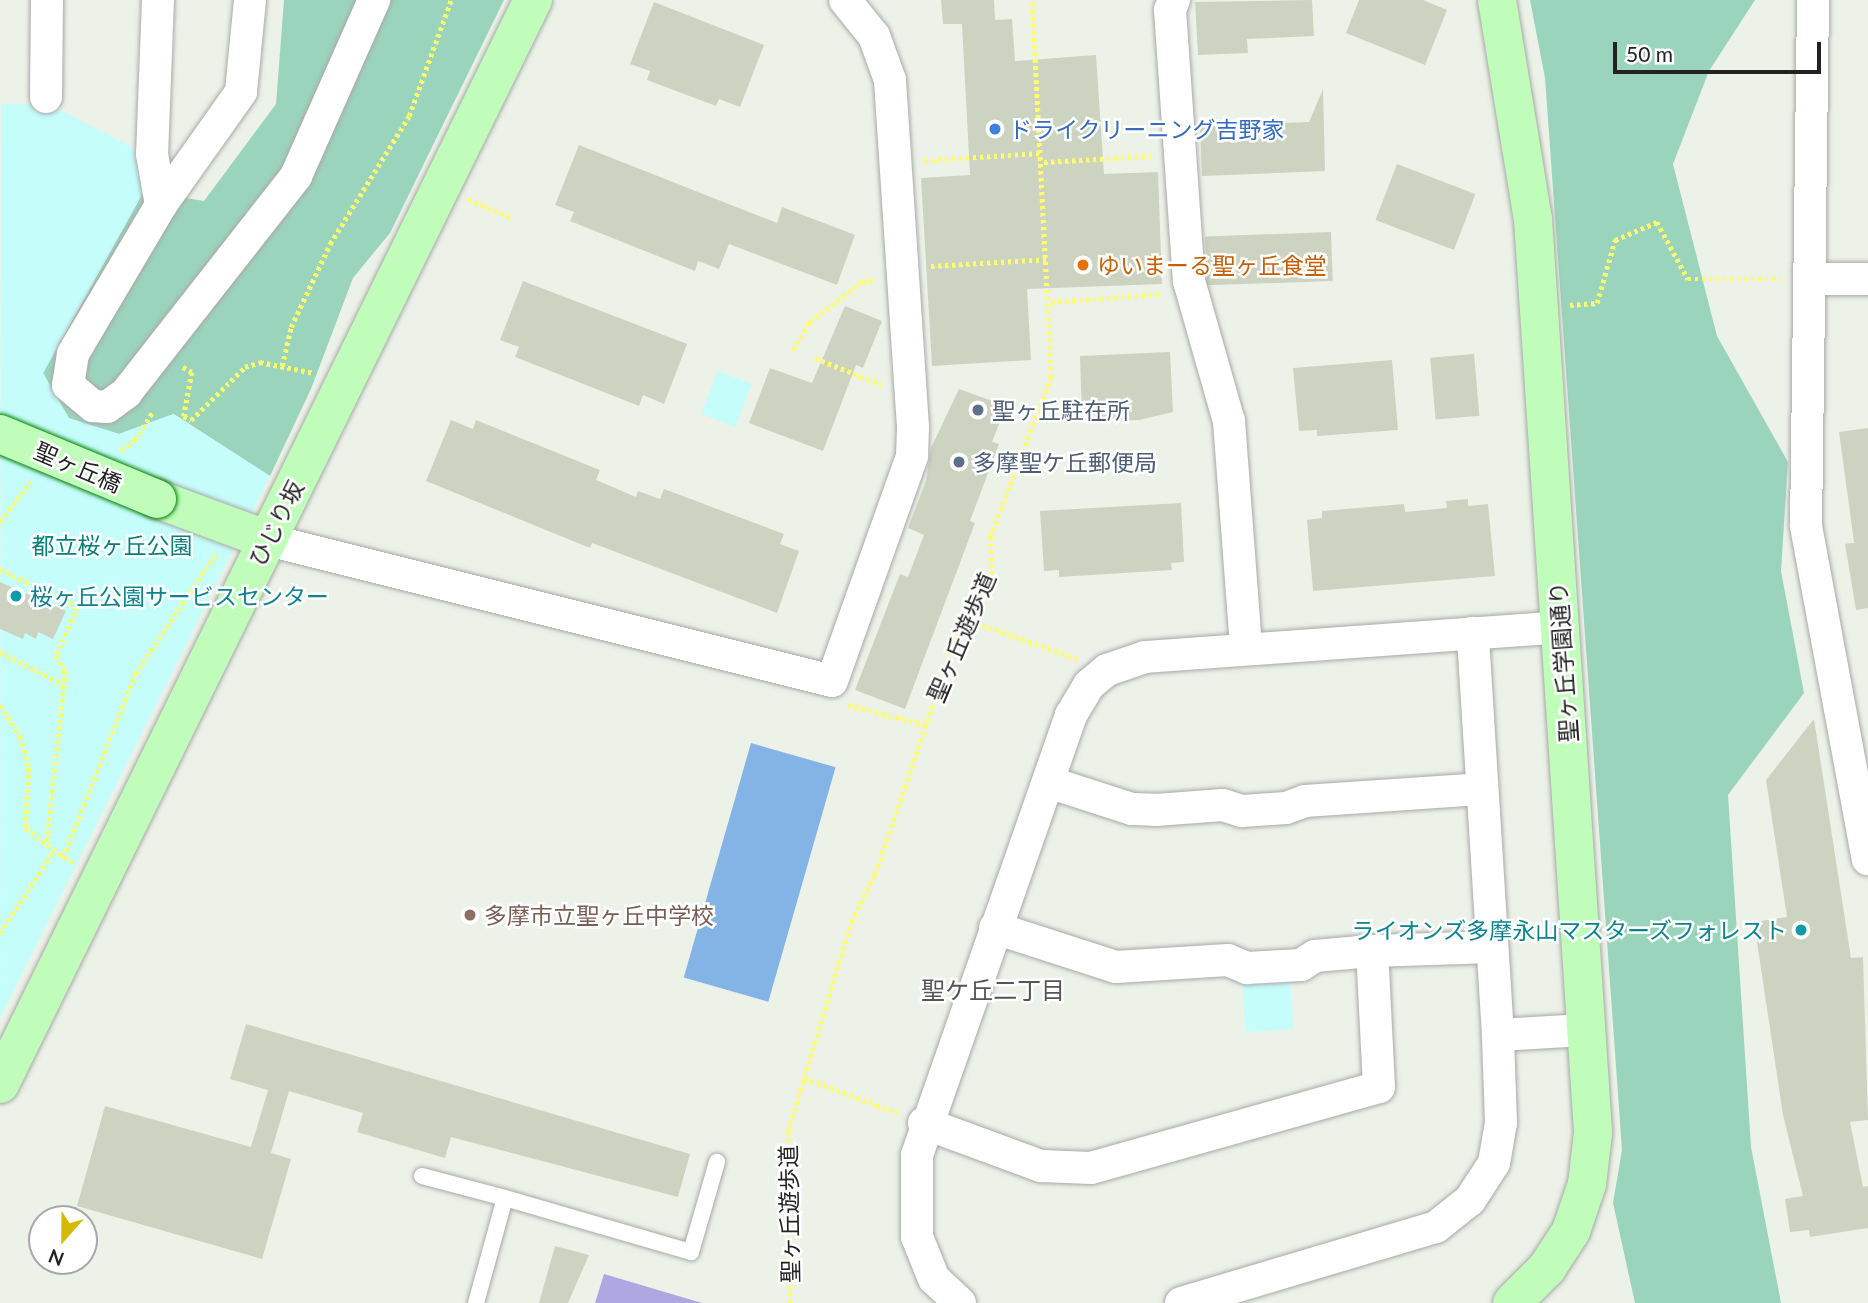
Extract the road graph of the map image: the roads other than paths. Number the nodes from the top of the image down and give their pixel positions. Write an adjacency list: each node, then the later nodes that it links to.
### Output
1 (47, 0): 10 (street)
2 (158, 0): 11 (street)
3 (250, 0): 11 (street)
4 (374, 0): 11 (street)
5 (533, 0): 15 (street, ひじり坂)
6 (845, 0): 15 (street)
7 (1174, 0): 18 (street)
8 (1497, 0): 16 (street, 聖ヶ丘学園通り)
9 (1813, 0): 12 (street)
10 (46, 97)
11 (161, 205)
12 (1809, 279): 13 (street); 19 (street)
13 (1868, 279)
14 (0, 434): 15 (street, 聖ヶ丘橋, bridge)
15 (268, 540): 28 (street, ひじり坂)
16 (1562, 627): 17 (street); 26 (street, 聖ヶ丘学園通り)
17 (1473, 633): 18 (street); 21 (street)
18 (1246, 648): 20 (street)
19 (1854, 704): 22 (street)
20 (1048, 782): 21 (street); 23 (street)
21 (1480, 789): 24 (street)
22 (1868, 859)
23 (995, 928): 25 (street); 29 (street)
24 (1491, 947): 25 (street); 27 (street)
25 (1372, 951): 29 (street)
26 (1585, 1030): 27 (street); 36 (street, 聖ヶ丘学園通り)
27 (1498, 1035): 35 (street)
28 (0, 1084)
29 (924, 1123): 34 (street)
30 (718, 1162): 32 (lane)
31 (422, 1176): 32 (lane)
32 (505, 1198): 33 (lane)
33 (476, 1303)
34 (960, 1303)
35 (1181, 1303)
36 (1512, 1303)

